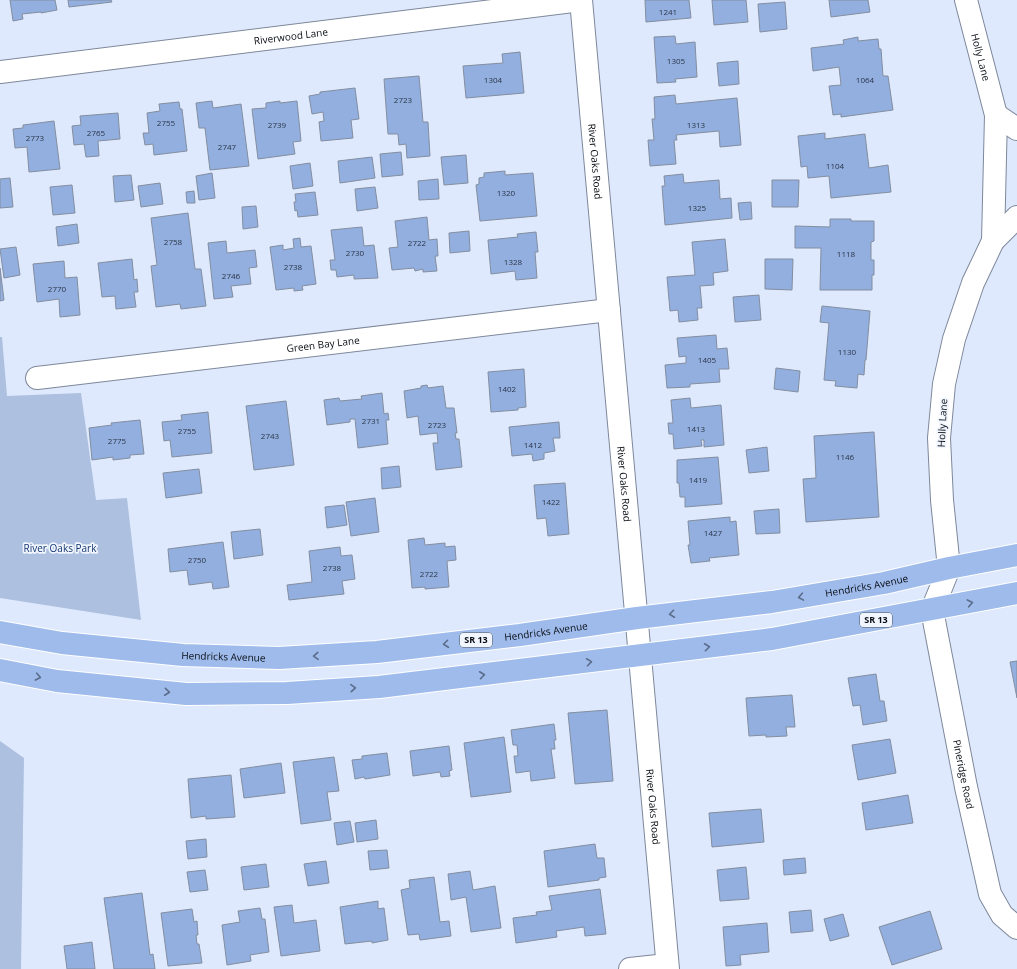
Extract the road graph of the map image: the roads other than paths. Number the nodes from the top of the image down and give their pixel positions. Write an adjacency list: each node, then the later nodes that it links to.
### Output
1 (581, 0): 3 (street, Riverwood Lane); 8 (street, River Oaks Road)
2 (966, 0): 4 (street, Holly Lane)
3 (0, 72)
4 (996, 114): 5 (street); 7 (street, Holly Lane)
5 (1017, 129)
6 (1017, 217): 7 (street, Holly Lane)
7 (993, 241): 11 (street, Holly Lane)
8 (609, 310): 9 (street, Green Bay Lane); 14 (street, River Oaks Road)
9 (37, 378)
10 (1017, 555): 11 (main road, Hendricks Avenue / SR 13)
11 (949, 568): 13 (street, Holly Lane); 14 (main road, Hendricks Avenue / SR 13, one-way to 14)
12 (1017, 594): 13 (main road, SR 13, one-way to 12)
13 (932, 610): 16 (main road, SR 13, one-way to 13); 18 (street, Pineridge Road)
14 (637, 618): 15 (main road, Hendricks Avenue / SR 13, one-way to 15); 16 (street, River Oaks Road)
15 (0, 632)
16 (640, 655): 17 (main road, SR 13, one-way to 16); 19 (street, River Oaks Road)
17 (0, 670)
18 (1017, 928)
19 (668, 967): 20 (street)
20 (630, 969)

